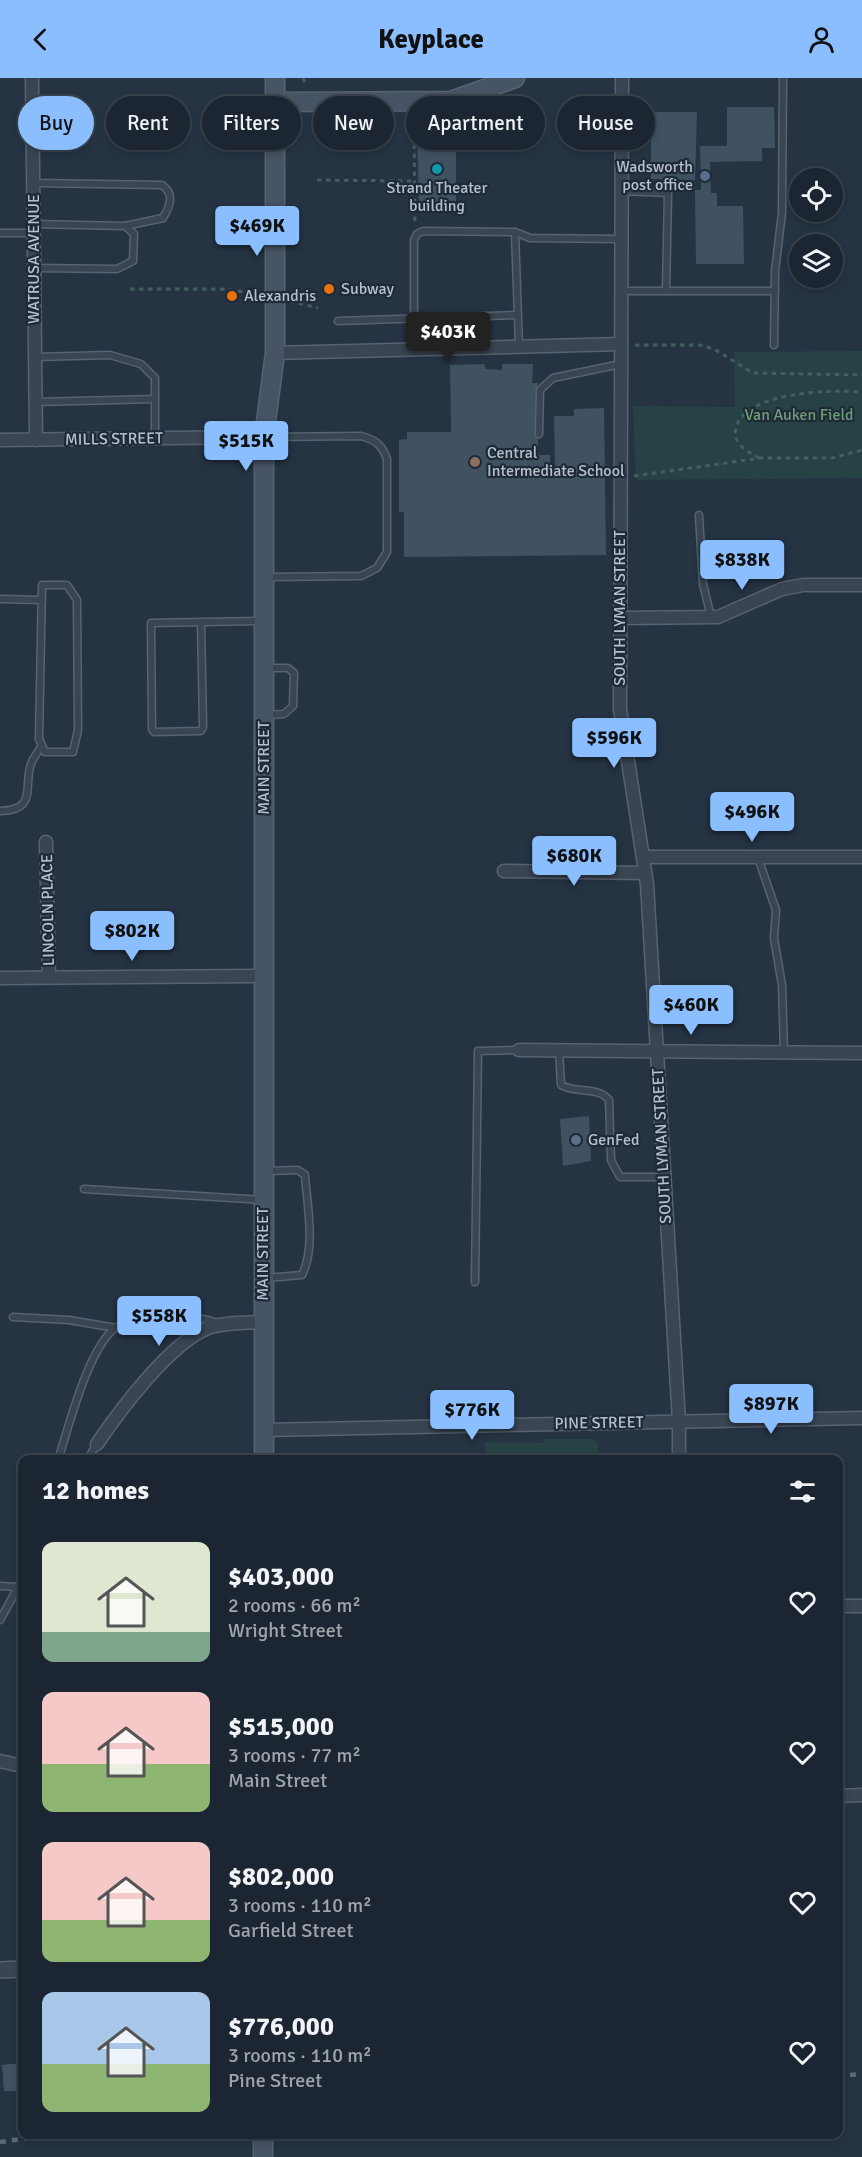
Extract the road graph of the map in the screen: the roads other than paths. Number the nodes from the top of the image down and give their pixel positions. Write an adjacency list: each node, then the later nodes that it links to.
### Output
1 (32, 78): 10 (street, WATRUSA AVENUE)
2 (275, 78): 7 (main road, MAIN STREET)
3 (515, 78): 6 (main road)
4 (622, 78): 11 (street, SOUTH LYMAN STREET)
5 (783, 78): 20 (lane)
6 (482, 85): 8 (main road)
7 (276, 96)
8 (301, 102)
9 (276, 150): 28 (main road, MAIN STREET)
10 (33, 183): 12 (lane); 13 (street, WATRUSA AVENUE)
11 (621, 191): 16 (street, SOUTH LYMAN STREET); 19 (lane)
12 (125, 226): 13 (lane); 17 (lane)
13 (33, 229): 15 (lane); 17 (street, WATRUSA AVENUE)
14 (515, 232): 16 (lane); 21 (lane); 22 (lane)
15 (0, 233)
16 (621, 239): 18 (street, SOUTH LYMAN STREET)
17 (34, 268): 29 (street, WATRUSA AVENUE)
18 (621, 291): 19 (lane); 24 (street, SOUTH LYMAN STREET)
19 (666, 291): 20 (lane)
20 (775, 291): 25 (lane)
21 (517, 315): 22 (lane); 26 (lane)
22 (414, 317): 23 (lane); 27 (lane)
23 (338, 321)
24 (621, 344): 26 (street); 30 (street, SOUTH LYMAN STREET)
25 (774, 345)
26 (519, 346): 27 (street)
27 (414, 349): 28 (street)
28 (275, 353): 34 (main road, MAIN STREET)
29 (35, 357): 31 (lane); 32 (street, WATRUSA AVENUE)
30 (621, 364): 33 (lane); 43 (street, SOUTH LYMAN STREET)
31 (155, 399): 32 (lane); 35 (lane)
32 (35, 402): 37 (street, WATRUSA AVENUE)
33 (539, 434)
34 (264, 437): 35 (street, MILLS STREET); 39 (main road, MAIN STREET); 39 (lane)
35 (155, 438): 37 (street, MILLS STREET)
36 (0, 440): 37 (street, MILLS STREET)
37 (36, 440)
38 (699, 515): 44 (lane)
39 (264, 577): 45 (main road, MAIN STREET)
40 (862, 585): 44 (street)
41 (0, 599): 42 (lane)
42 (42, 600): 49 (lane); 49 (lane)
43 (620, 618): 44 (street); 53 (street, SOUTH LYMAN STREET)
44 (711, 618)
45 (264, 621): 46 (lane); 47 (main road, MAIN STREET)
46 (201, 623): 46 (lane)
47 (264, 668): 48 (main road, MAIN STREET); 48 (lane)
48 (264, 715): 57 (main road, MAIN STREET)
49 (41, 747): 50 (lane)
50 (0, 811)
51 (46, 842): 58 (street, LINCOLN PLACE)
52 (862, 856): 54 (street)
53 (643, 857): 54 (street); 56 (street, SOUTH LYMAN STREET)
54 (758, 858): 63 (lane)
55 (504, 871): 56 (street)
56 (645, 873): 62 (street, SOUTH LYMAN STREET)
57 (265, 976): 58 (street); 65 (main road, MAIN STREET)
58 (49, 977): 59 (street)
59 (0, 978)
60 (519, 1050): 61 (street); 70 (lane)
61 (559, 1050): 62 (street); 66 (lane)
62 (656, 1051): 63 (street); 66 (street, SOUTH LYMAN STREET)
63 (784, 1052): 64 (street)
64 (862, 1053)
65 (264, 1171): 68 (main road, MAIN STREET); 69 (lane)
66 (664, 1177): 76 (street, SOUTH LYMAN STREET)
67 (84, 1189): 68 (lane)
68 (264, 1200): 69 (main road, MAIN STREET)
69 (263, 1279): 72 (main road, MAIN STREET)
70 (475, 1282)
71 (13, 1317): 74 (lane)
72 (263, 1322): 73 (street); 77 (main road, MAIN STREET)
73 (221, 1324): 74 (lane); 78 (street)
74 (116, 1328): 79 (lane)
75 (862, 1418): 76 (street, PINE STREET)
76 (679, 1422): 77 (street, PINE STREET); 82 (street, SOUTH LYMAN STREET)
77 (264, 1430): 81 (main road, MAIN STREET)
78 (98, 1444): 80 (lane)
79 (60, 1455)
80 (90, 1455)
81 (264, 1455)
82 (679, 1455)
83 (0, 1586): 84 (lane)
84 (17, 1587): 87 (lane)
85 (843, 1606): 86 (street)
86 (862, 1606)
87 (0, 1620)
88 (0, 1761): 89 (street)
89 (18, 1765)
90 (862, 1795): 91 (street)
91 (843, 1796)
92 (18, 1969): 93 (street)
93 (0, 1970)
94 (263, 2139): 95 (main road)
95 (263, 2157)

